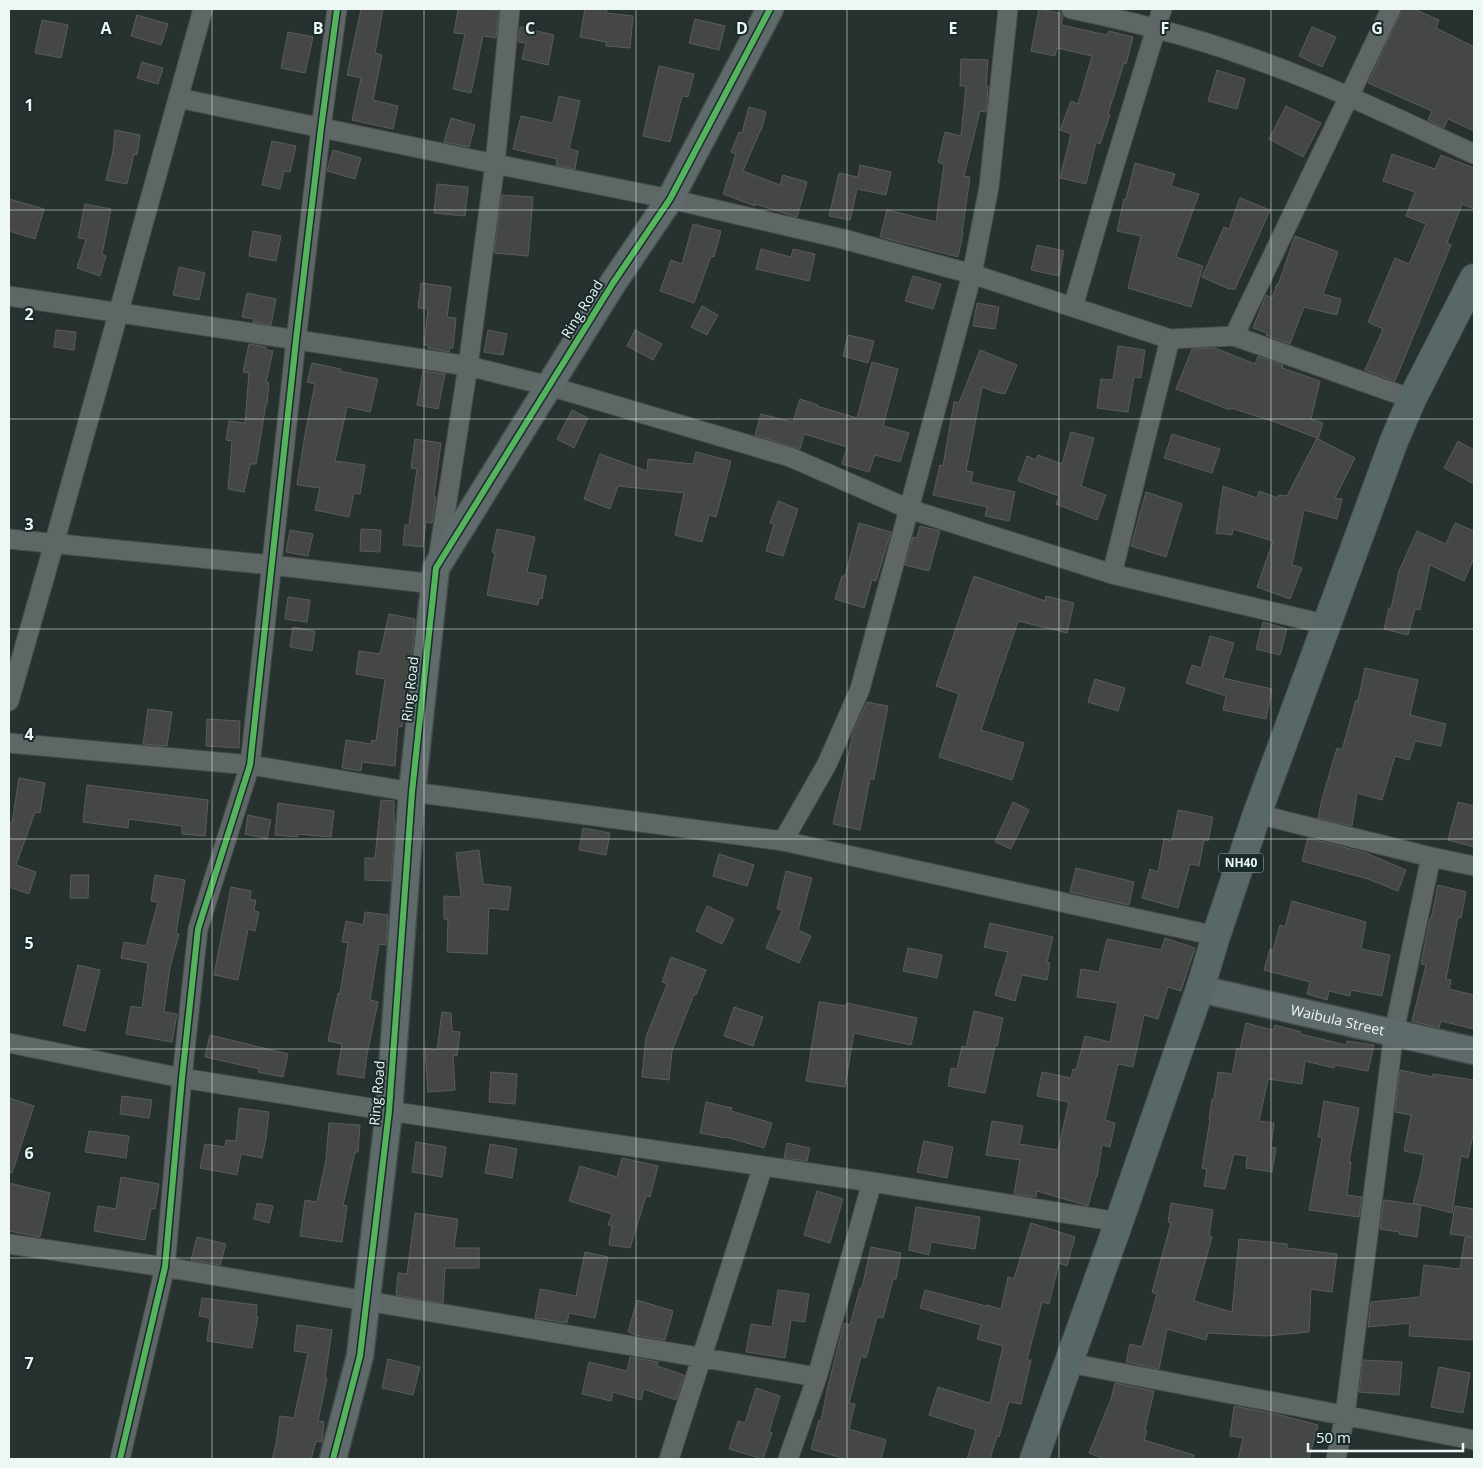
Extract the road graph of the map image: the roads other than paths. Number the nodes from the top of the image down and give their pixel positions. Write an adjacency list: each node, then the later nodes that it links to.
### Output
1 (203, 9): 11 (street)
2 (338, 9): 12 (street)
3 (510, 9): 14 (street)
4 (770, 9): 15 (street, Ring Road)
5 (1008, 9): 16 (street)
6 (1071, 9): 9 (street)
7 (1162, 9): 9 (street)
8 (1391, 9): 10 (street)
9 (1156, 28): 10 (street); 19 (street)
10 (1349, 96): 13 (street); 21 (street)
11 (178, 98): 12 (street); 20 (street)
12 (321, 128): 14 (street); 23 (street)
13 (1474, 154)
14 (495, 164): 15 (street); 24 (street)
15 (670, 199): 16 (street); 25 (street, Ring Road)
16 (972, 274): 19 (street); 27 (street)
17 (1474, 278): 26 (highway, NH40)
18 (9, 296): 20 (street)
19 (1073, 307): 22 (street)
20 (118, 314): 23 (street); 29 (street)
21 (1234, 336): 22 (street); 26 (street)
22 (1170, 339): 31 (street)
23 (296, 340): 24 (street); 30 (street)
24 (468, 366): 25 (street); 32 (street)
25 (549, 386): 27 (street); 32 (street, Ring Road)
26 (1412, 400): 33 (highway, NH40)
27 (909, 509): 31 (street); 39 (street)
28 (9, 539): 29 (street)
29 (54, 544): 30 (street); 34 (street)
30 (272, 565): 32 (street); 36 (street)
31 (1112, 574): 33 (street)
32 (435, 576): 37 (street, Ring Road)
33 (1328, 624): 38 (highway, NH40)
34 (9, 701)
35 (9, 744): 36 (street)
36 (250, 765): 37 (street); 47 (street)
37 (412, 792): 39 (street); 48 (street, Ring Road)
38 (1257, 814): 40 (street); 42 (highway, NH40)
39 (783, 840): 42 (street)
40 (1431, 857): 41 (street); 44 (street)
41 (1474, 866)
42 (1216, 936): 43 (highway, NH40)
43 (1200, 990): 44 (street, Waibula Street); 51 (highway, NH40)
44 (1394, 1032): 46 (street, Waibula Street); 58 (street)
45 (9, 1043): 47 (street)
46 (1474, 1051)
47 (182, 1078): 48 (street); 53 (street)
48 (389, 1111): 49 (street); 54 (street, Ring Road)
49 (763, 1166): 50 (street); 55 (street)
50 (872, 1182): 51 (street); 57 (street)
51 (1119, 1222): 56 (highway, NH40)
52 (9, 1244): 53 (street)
53 (165, 1267): 54 (street); 60 (street)
54 (366, 1300): 55 (street); 61 (street, Ring Road)
55 (702, 1357): 57 (street); 62 (street)
56 (1069, 1363): 58 (street); 64 (highway, NH40)
57 (817, 1377): 63 (street)
58 (1345, 1415): 59 (street); 65 (street)
59 (1474, 1440)
60 (120, 1459)
61 (333, 1459)
62 (668, 1459)
63 (788, 1459)
64 (1034, 1459)
65 (1336, 1459)

